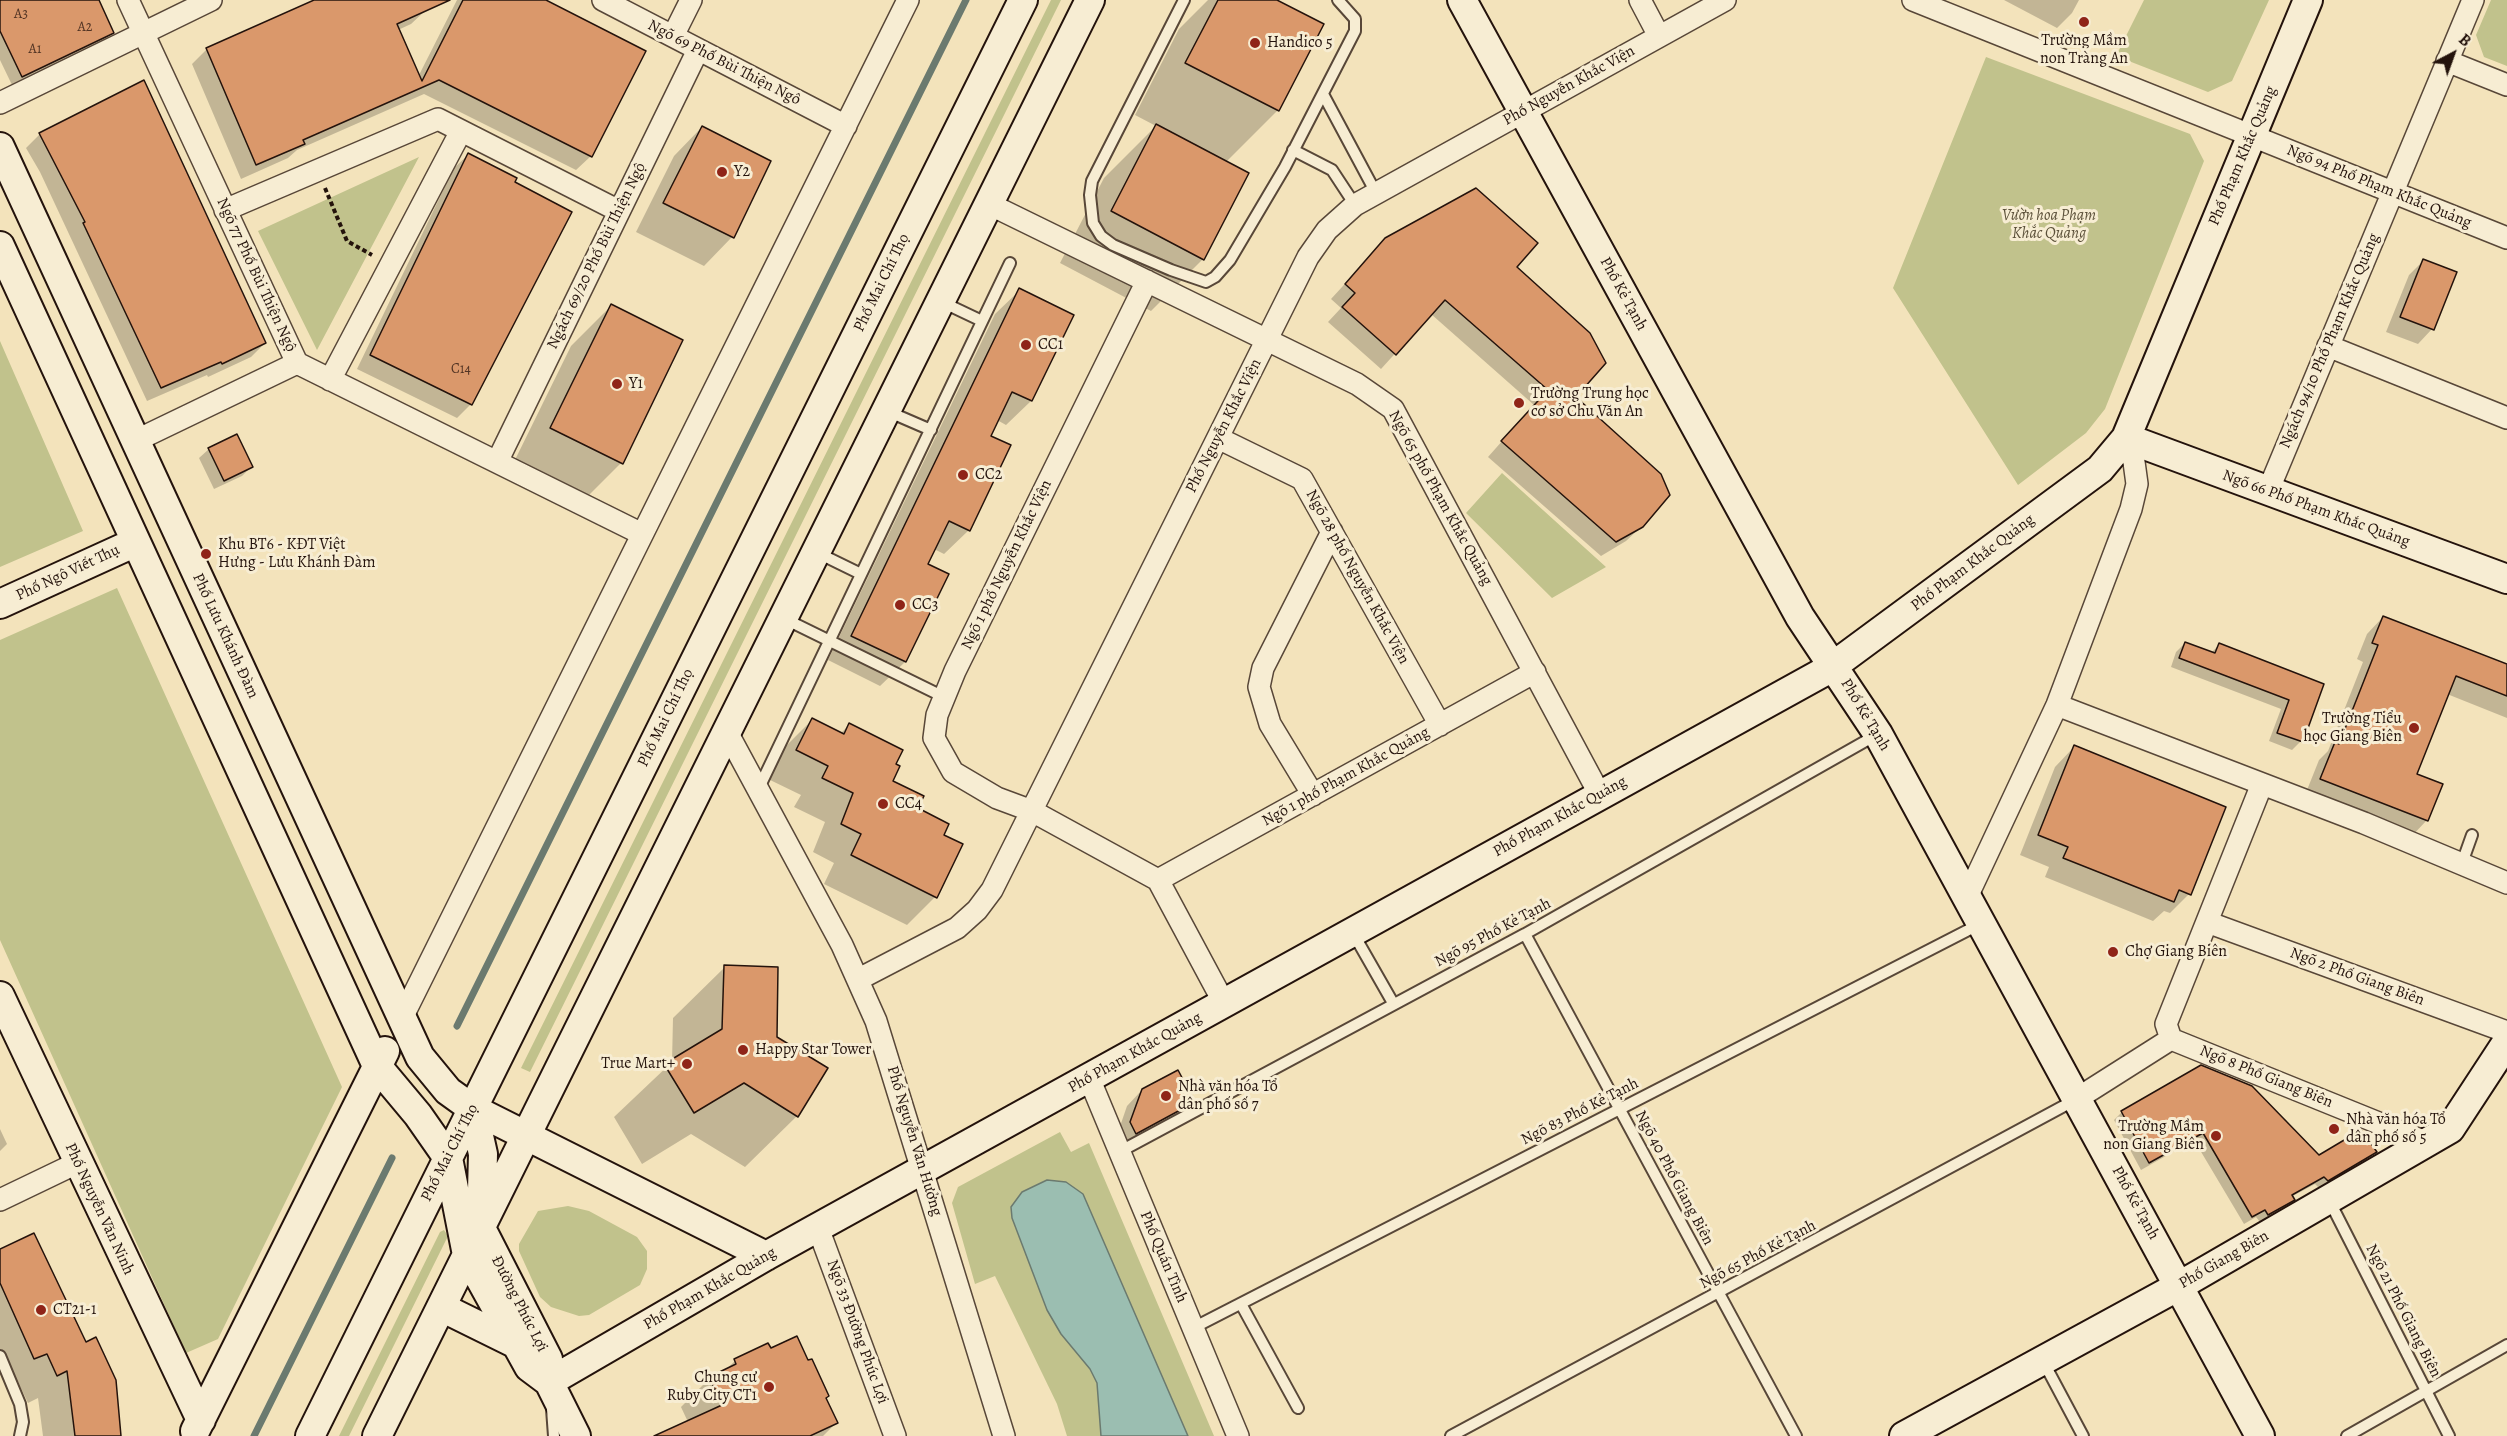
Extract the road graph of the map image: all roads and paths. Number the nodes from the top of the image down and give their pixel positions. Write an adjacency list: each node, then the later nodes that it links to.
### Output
1 (128, 0): 17 (street, Ngõ 77 Phố Bùi Thiện Ngộ)
2 (211, 0): 17 (street)
3 (603, 0): 18 (street, Ngõ 69 Phố Bùi Thiện Ngô)
4 (691, 0): 18 (street)
5 (908, 0): 26 (street)
6 (1023, 0): 98 (street, Phố Mai Chí Thọ)
7 (1090, 0): 34 (street)
8 (1184, 0): 30 (lane)
9 (1338, 0): 23 (lane)
10 (1462, 0): 25 (street, Phố Kẻ Tạnh)
11 (1640, 0): 19 (street)
12 (1725, 0): 19 (street, Phố Nguyễn Khắc Viện)
13 (1913, 0): 16 (street, Ngõ 94 Phố Phạm Khắc Quảng)
14 (2308, 0): 28 (street, Phố Phạm Khắc Quảng)
15 (2473, 0): 21 (street, Ngách 94/10 Phố Phạm Khắc Quảng)
16 (1936, 4): 28 (street, Ngõ 94 Phố Phạm Khắc Quảng)
17 (143, 32): 24 (street); 36 (street, Ngõ 77 Phố Bùi Thiện Ngộ)
18 (673, 36): 20 (street, Ngõ 69 Phố Bùi Thiện Ngô)
19 (1659, 36): 25 (street, Phố Nguyễn Khắc Viện)
20 (699, 50): 26 (street, Ngõ 69 Phố Bùi Thiện Ngô); 37 (street, Ngách 69/20 Phố Bùi Thiện Ngộ)
21 (2447, 61): 22 (street); 32 (street, Ngách 94/10 Phố Phạm Khắc Quảng)
22 (2507, 85)
23 (1323, 94): 30 (lane); 33 (lane)
24 (0, 103)
25 (1523, 112): 33 (street, Phố Nguyễn Khắc Viện); 66 (street, Phố Kẻ Tạnh)
26 (846, 126): 58 (street)
27 (461, 131): 31 (street); 37 (street); 41 (street)
28 (2252, 136): 32 (street, Ngõ 94 Phố Phạm Khắc Quảng); 53 (street, Phố Phạm Khắc Quảng)
29 (0, 147): 54 (street, Phố Lưu Khánh Đàm)
30 (1293, 150): 35 (lane)
31 (317, 171): 36 (street); 41 (path)
32 (2392, 192): 38 (street, Ngõ 94 Phố Phạm Khắc Quảng); 46 (street, Ngách 94/10 Phố Phạm Khắc Quảng)
33 (1376, 193): 35 (street, Phố Nguyễn Khắc Viện)
34 (989, 204): 42 (street, Ngõ 65 phố Phạm Khắc Quảng); 43 (street)
35 (1354, 205): 45 (street, Phố Nguyễn Khắc Viện)
36 (225, 210): 47 (street, Ngõ 77 Phố Bùi Thiện Ngộ)
37 (619, 212): 55 (street, Ngách 69/20 Phố Bùi Thiện Ngộ)
38 (2507, 238)
39 (0, 246): 59 (street)
40 (1010, 263): 44 (lane)
41 (390, 265): 48 (street)
42 (1147, 281): 45 (street, Ngõ 65 phố Phạm Khắc Quảng); 68 (street, Ngõ 1 phố Nguyễn Khắc Viện)
43 (940, 302): 44 (lane); 49 (street)
44 (982, 321): 51 (lane)
45 (1267, 340): 52 (street, Phố Nguyễn Khắc Viện); 67 (street, Ngõ 65 phố Phạm Khắc Quảng)
46 (2328, 346): 50 (street); 56 (street, Ngách 94/10 Phố Phạm Khắc Quảng)
47 (297, 363): 48 (street, Ngõ 77 Phố Bùi Thiện Ngộ); 54 (street)
48 (330, 380): 55 (street, Ngõ 77 Phố Bùi Thiện Ngộ)
49 (886, 410): 51 (lane); 60 (street)
50 (2507, 418)
51 (931, 430): 61 (lane)
52 (1218, 438): 57 (street, Ngõ 28 phố Nguyễn Khắc Viện); 77 (street, Phố Nguyễn Khắc Viện)
53 (2126, 438): 56 (street, Ngõ 66 Phố Phạm Khắc Quảng); 66 (street, Phố Phạm Khắc Quảng); 69 (street)
54 (135, 441): 91 (street, Phố Lưu Khánh Đàm)
55 (497, 462): 58 (street, Ngõ 77 Phố Bùi Thiện Ngộ)
56 (2268, 490): 62 (street, Ngõ 66 Phố Phạm Khắc Quảng)
57 (1332, 532): 70 (street, Ngõ 28 phố Nguyễn Khắc Viện); 75 (street)
58 (642, 534): 91 (street)
59 (136, 542): 63 (street, Phố Ngô Viết Thụ); 95 (street)
60 (816, 552): 61 (lane); 64 (street)
61 (861, 574): 65 (lane)
62 (2507, 579)
63 (0, 604)
64 (783, 618): 65 (lane); 71 (street)
65 (829, 641): 68 (lane); 74 (lane)
66 (1834, 665): 72 (street, Phố Kẻ Tạnh); 76 (street, Phố Phạm Khắc Quảng)
67 (1535, 672): 70 (street, Ngõ 1 phố Phạm Khắc Quảng); 76 (street, Ngõ 65 phố Phạm Khắc Quảng)
68 (944, 697): 77 (street, Ngõ 1 phố Nguyễn Khắc Viện)
69 (2057, 705): 73 (street); 82 (street)
70 (1440, 725): 75 (street, Ngõ 1 phố Phạm Khắc Quảng)
71 (727, 732): 74 (street, Phố Nguyễn Văn Hưởng); 100 (street)
72 (1878, 734): 82 (street, Phố Kẻ Tạnh); 86 (lane, Ngõ 95 Phố Kẻ Tạnh)
73 (2262, 784): 79 (street); 83 (street)
74 (758, 790): 87 (street, Phố Nguyễn Văn Hưởng)
75 (1313, 795): 80 (street, Ngõ 1 phố Phạm Khắc Quảng)
76 (1600, 795): 85 (street, Phố Phạm Khắc Quảng)
77 (1032, 811): 80 (street); 87 (street, Phố Nguyễn Khắc Viện)
78 (2472, 835): 79 (lane)
79 (2462, 862): 81 (street)
80 (1158, 880): 90 (street)
81 (2507, 883)
82 (1967, 897): 84 (street, Phố Kẻ Tạnh)
83 (2207, 922): 92 (street, Ngõ 2 Phố Giang Biên); 93 (street)
84 (1981, 923): 97 (street, Phố Kẻ Tạnh); 99 (lane, Ngõ 83 Phố Kẻ Tạnh)
85 (1353, 932): 89 (lane); 90 (street, Phố Phạm Khắc Quảng)
86 (1525, 934): 89 (lane, Ngõ 95 Phố Kẻ Tạnh); 99 (lane, Ngõ 40 Phố Giang Biên)
87 (859, 980): 106 (street, Phố Nguyễn Văn Hưởng)
88 (0, 996): 105 (street, Phố Nguyễn Văn Ninh)
89 (1392, 1003): 102 (lane, Ngõ 95 Phố Kẻ Tạnh)
90 (1224, 1004): 96 (street, Phố Phạm Khắc Quảng)
91 (401, 1020): 95 (street); 98 (street, Phố Lưu Khánh Đàm)
92 (2507, 1032)
93 (2171, 1039): 97 (street); 101 (street, Ngõ 8 Phố Giang Biên)
94 (2507, 1042): 101 (street, Phố Giang Biên)
95 (377, 1066): 104 (street); 125 (street)
96 (1089, 1078): 102 (street, Phố Quán Tình); 106 (street, Phố Phạm Khắc Quảng)
97 (2078, 1098): 113 (street, Phố Kẻ Tạnh); 114 (lane, Ngõ 65 Phố Kẻ Tạnh)
98 (473, 1109): 100 (street, Phố Lưu Khánh Đàm); 103 (street); 104 (street, Phố Mai Chí Thọ)
99 (1620, 1109): 114 (lane, Ngõ 40 Phố Giang Biên); 115 (lane, Ngõ 83 Phố Kẻ Tạnh)
100 (526, 1136): 103 (street); 109 (street); 112 (street, Phố Lưu Khánh Đàm)
101 (2428, 1143): 108 (street, Phố Giang Biên)
102 (1119, 1152): 117 (street, Phố Quán Tình)
103 (483, 1154): 104 (street); 109 (street)
104 (448, 1158): 111 (street, Đường Phúc Lợi); 127 (street, Phố Mai Chí Thọ)
105 (77, 1162): 107 (street); 125 (street, Phố Nguyễn Văn Ninh)
106 (924, 1170): 110 (street, Phố Phạm Khắc Quảng); 132 (street, Phố Nguyễn Văn Hưởng)
107 (0, 1200)
108 (2329, 1200): 113 (street, Phố Giang Biên); 123 (lane, Ngõ 21 Phố Giang Biên)
109 (481, 1228): 111 (street); 122 (street, Đường Phúc Lợi)
110 (818, 1228): 112 (street, Phố Phạm Khắc Quảng); 131 (street, Ngõ 33 Đường Phúc Lợi)
111 (467, 1255): 116 (street); 118 (street, Đường Phúc Lợi)
112 (766, 1256): 122 (street, Phố Phạm Khắc Quảng)
113 (2179, 1286): 121 (street, Phố Giang Biên); 138 (street, Phố Kẻ Tạnh)
114 (1719, 1293): 134 (lane, Ngõ 65 Phố Kẻ Tạnh); 135 (lane, Ngõ 40 Phố Giang Biên)
115 (1241, 1304): 117 (lane, Ngõ 83 Phố Kẻ Tạnh); 124 (lane)
116 (441, 1307): 118 (street); 128 (street)
117 (1193, 1328): 133 (street, Phố Quán Tình)
118 (516, 1344): 122 (street, Đường Phúc Lợi)
119 (2507, 1346): 123 (lane)
120 (0, 1356): 126 (lane)
121 (2043, 1361): 136 (street, Phố Giang Biên); 137 (lane)
122 (549, 1382): 129 (lane); 130 (street, Đường Phúc Lợi)
123 (2426, 1391): 139 (lane); 140 (lane, Ngõ 21 Phố Giang Biên)
124 (1298, 1408)
125 (197, 1428)
126 (20, 1436)
127 (310, 1436)
128 (377, 1436)
129 (555, 1436)
130 (576, 1436)
131 (895, 1436)
132 (1004, 1436)
133 (1238, 1436)
134 (1451, 1436)
135 (1796, 1436)
136 (1904, 1436)
137 (2083, 1436)
138 (2260, 1436)
139 (2347, 1436)
140 (2450, 1436)

